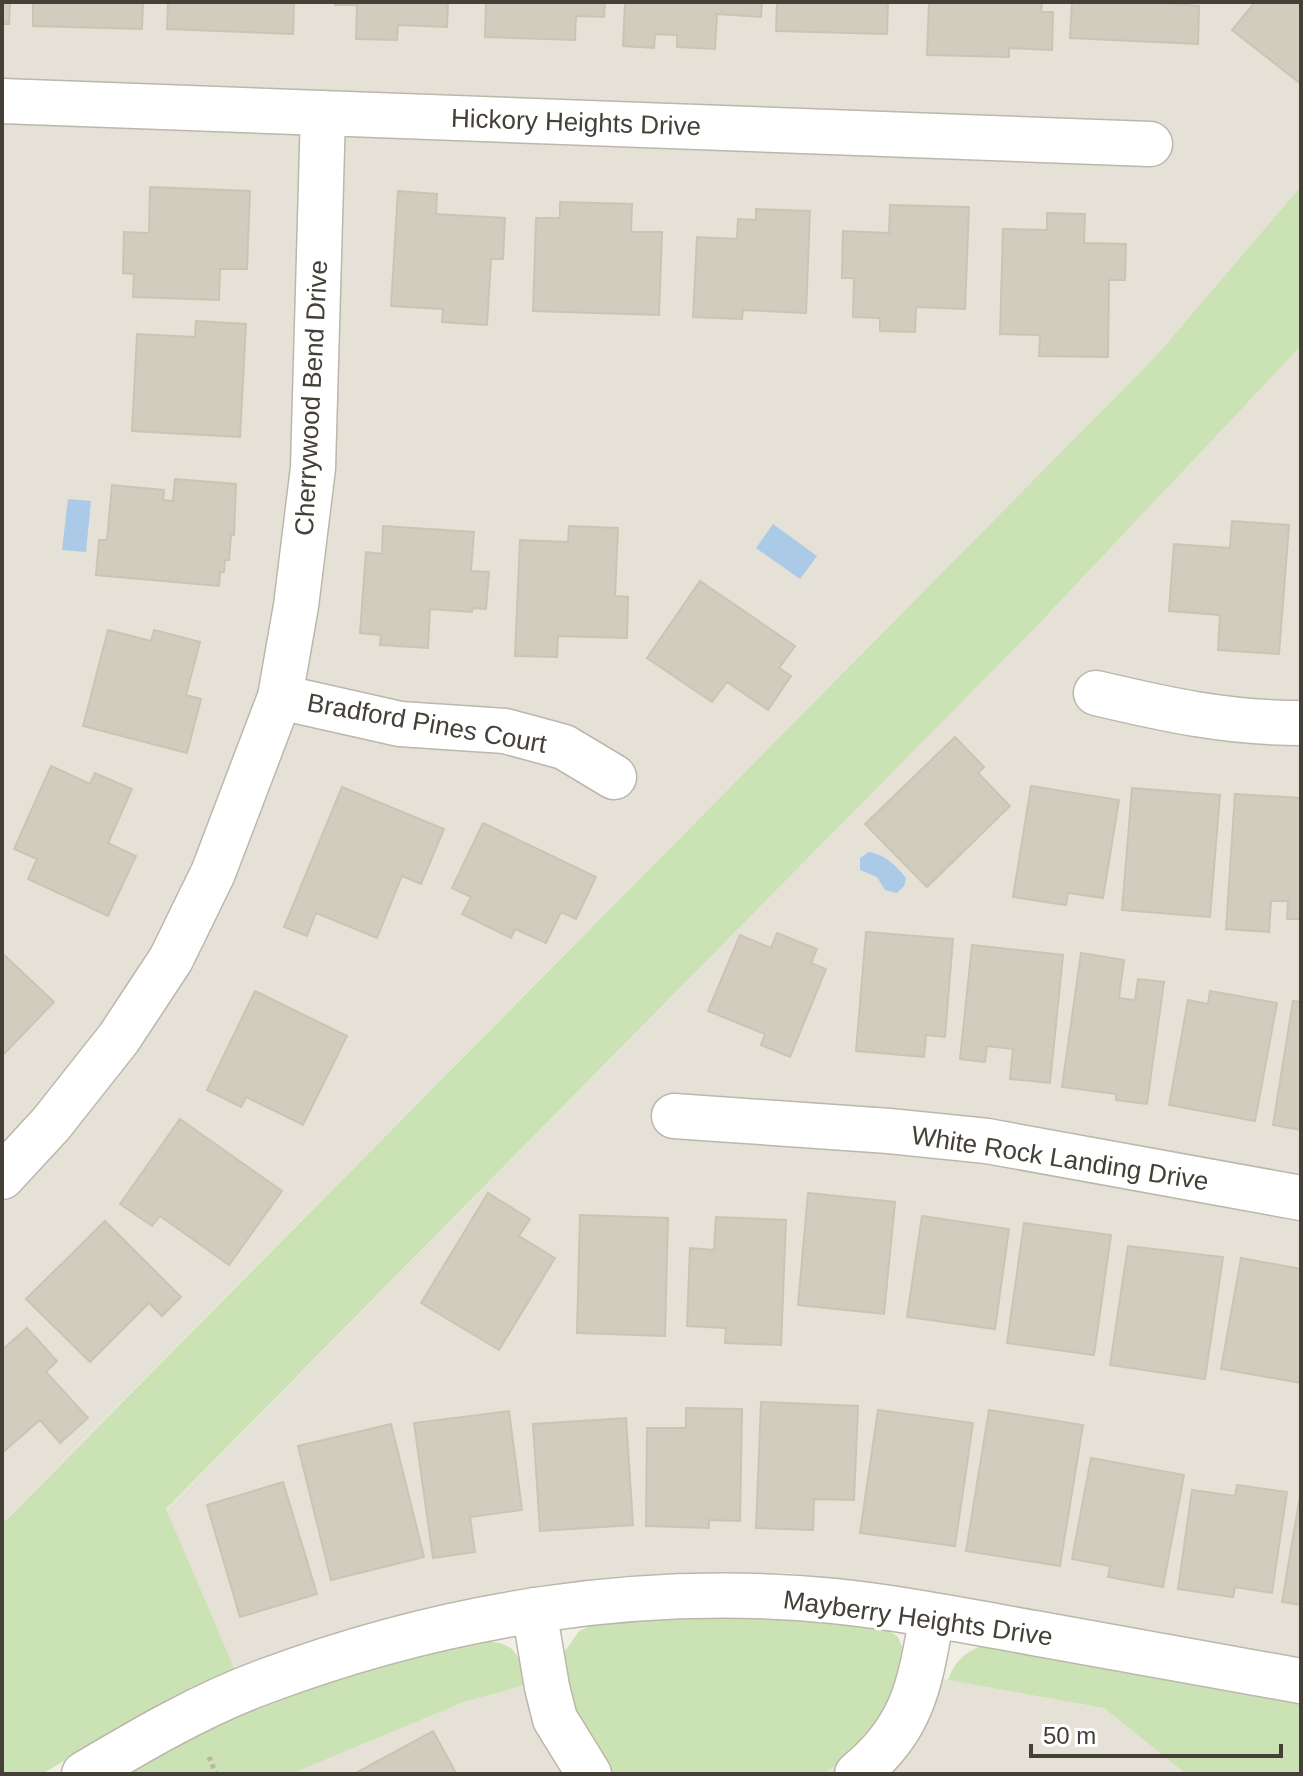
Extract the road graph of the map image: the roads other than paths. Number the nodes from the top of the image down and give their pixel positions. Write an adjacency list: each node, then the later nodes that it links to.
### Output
1 (2, 101): 2 (street, Hickory Heights Drive)
2 (323, 113): 3 (street, Hickory Heights Drive); 5 (street, Cherrywood Bend Drive)
3 (1150, 144)
4 (1096, 693): 6 (street)
5 (280, 697): 7 (street, Bradford Pines Court); 9 (street, Cherrywood Bend Drive)
6 (1301, 723)
7 (614, 777)
8 (674, 1116): 10 (street, White Rock Landing Drive)
9 (2, 1177)
10 (1301, 1198)
11 (534, 1610): 12 (street, Mayberry Heights Drive); 14 (street, Mayberry Heights Drive); 15 (street)
12 (932, 1615): 13 (street, Mayberry Heights Drive); 16 (street)
13 (1301, 1681)
14 (84, 1774)
15 (589, 1774)
16 (857, 1774)

